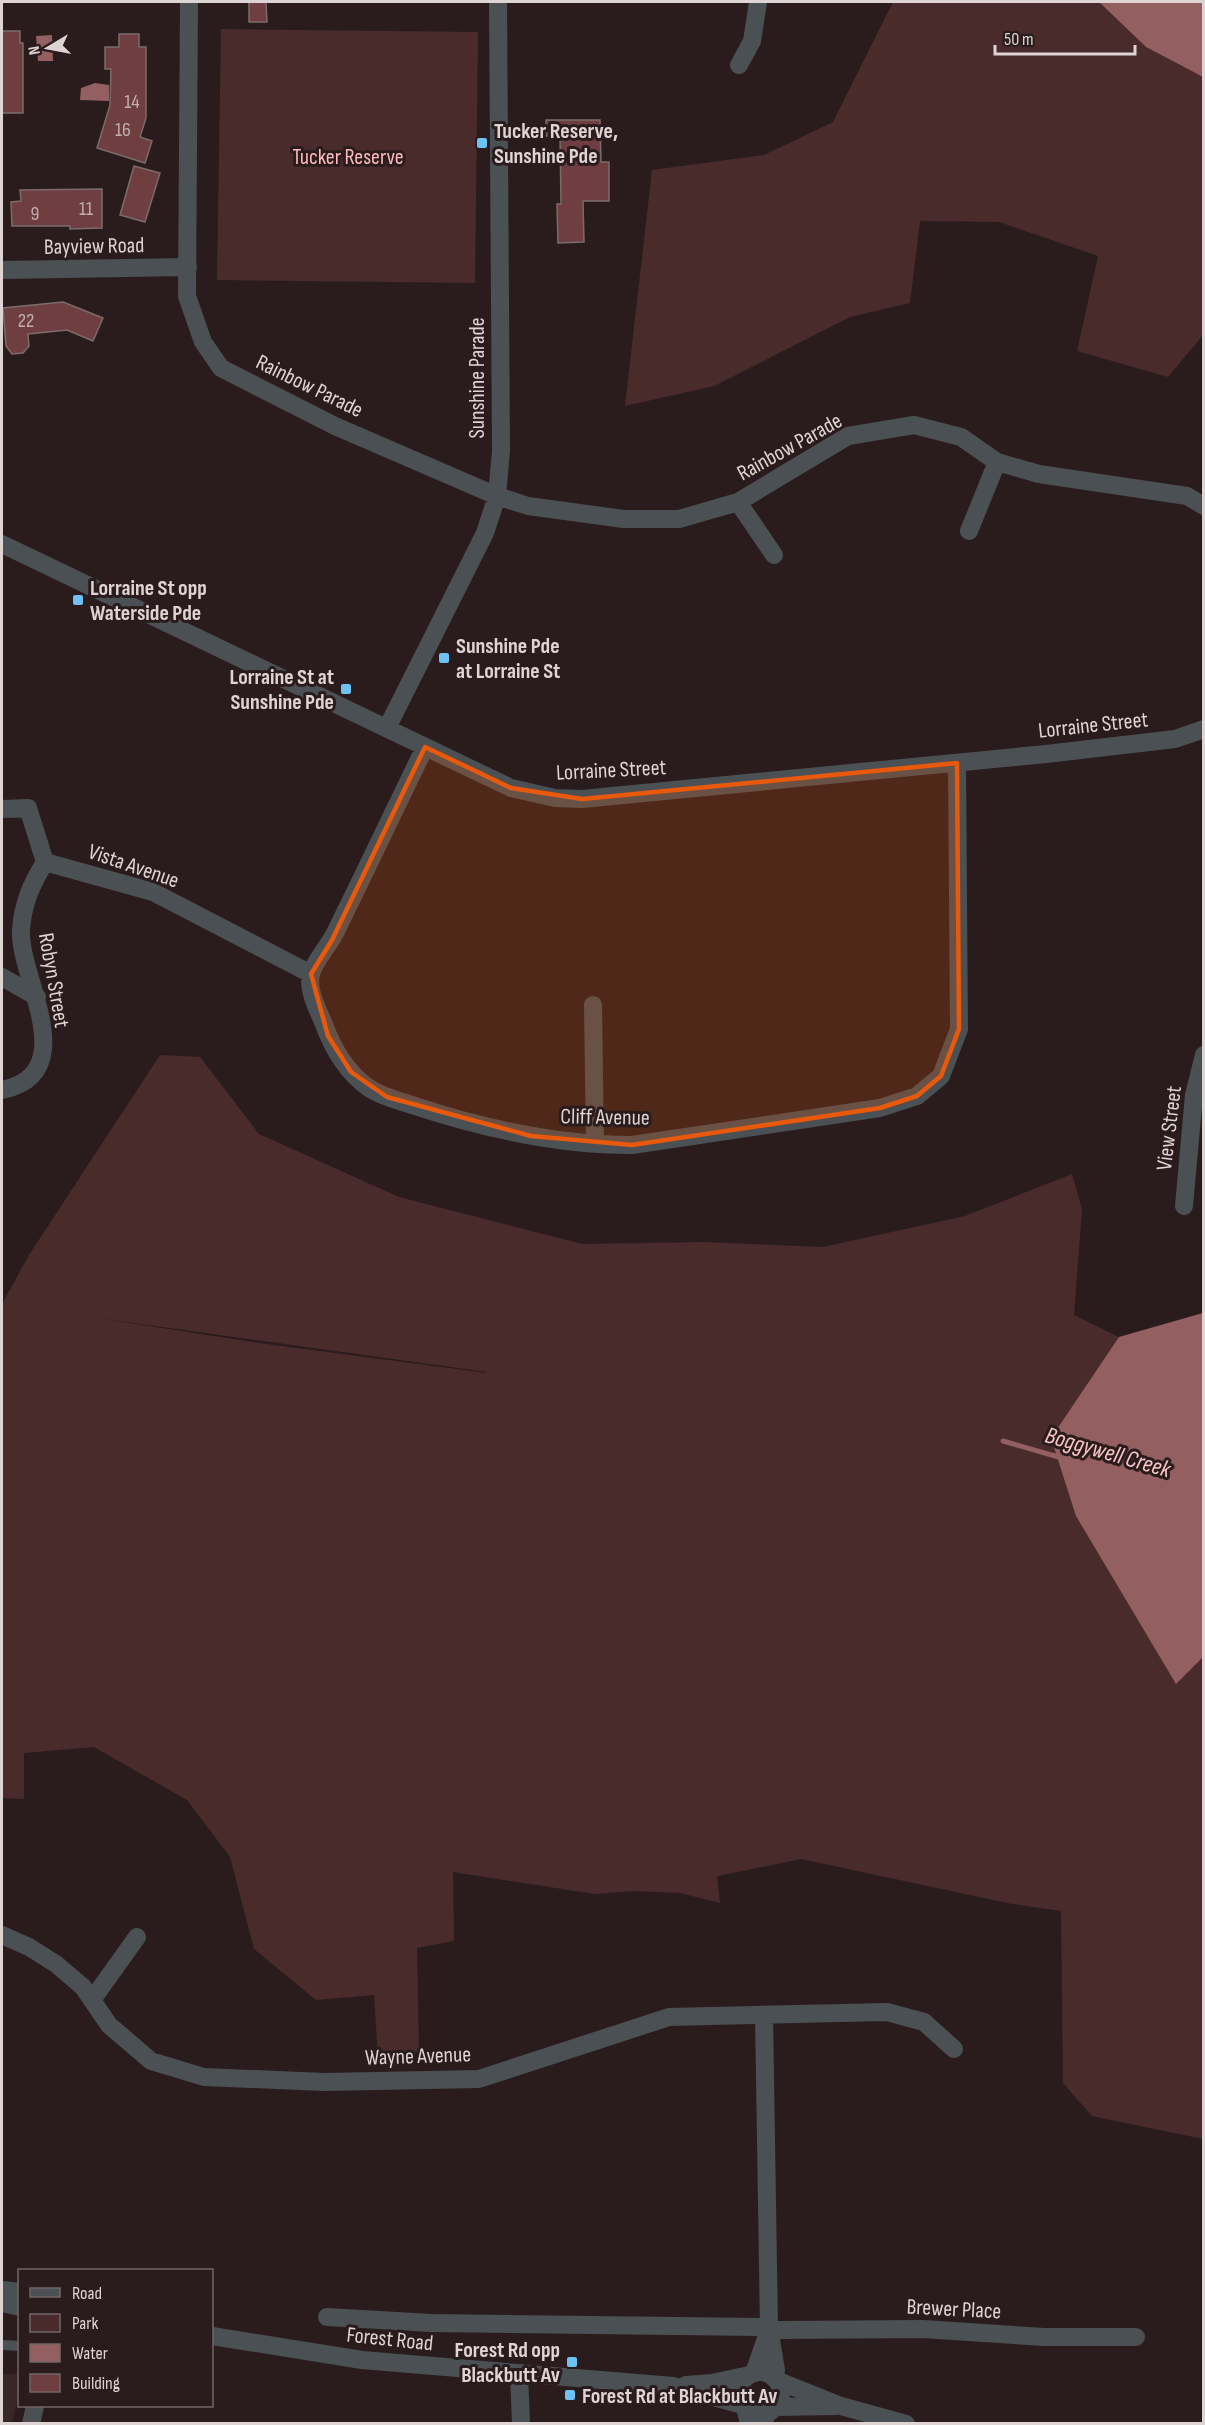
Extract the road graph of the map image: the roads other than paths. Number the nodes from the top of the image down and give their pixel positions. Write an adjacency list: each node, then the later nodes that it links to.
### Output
1 (189, 2): 5 (street, Rainbow Parade)
2 (498, 2): 8 (street, Sunshine Parade)
3 (758, 2): 4 (street)
4 (739, 65)
5 (188, 267): 6 (street, Bayview Road); 8 (street, Rainbow Parade)
6 (2, 270)
7 (997, 462): 9 (street, Rainbow Parade); 10 (street, Rainbow Parade); 11 (street)
8 (497, 496): 9 (street, Rainbow Parade); 14 (street, Sunshine Parade)
9 (738, 502): 13 (street, Rainbow Parade)
10 (1203, 506)
11 (969, 531)
12 (2, 544): 14 (street, Lorraine Street)
13 (774, 555)
14 (387, 728): 16 (street, Lorraine Street)
15 (1203, 729): 17 (street, Lorraine Street)
16 (424, 747): 17 (street, Lorraine Street); 20 (street)
17 (957, 763): 26 (street, Cliff Avenue)
18 (2, 809): 19 (street)
19 (45, 862): 20 (street, Vista Avenue); 22 (street, Robyn Street)
20 (311, 974): 26 (street, Cliff Avenue)
21 (2, 977): 22 (street)
22 (37, 997): 25 (street, Robyn Street)
23 (593, 1005): 26 (street)
24 (1203, 1055): 27 (street, View Street)
25 (2, 1090)
26 (595, 1144)
27 (1184, 1206)
28 (2, 1935): 30 (street, Wayne Avenue)
29 (137, 1937): 30 (street)
30 (92, 2000): 31 (street, Wayne Avenue)
31 (764, 2015): 32 (street, Wayne Avenue); 38 (street)
32 (954, 2049)
33 (2, 2290): 34 (street)
34 (18, 2292)
35 (2, 2303): 36 (street)
36 (18, 2307)
37 (327, 2317): 38 (street, Forest Road)
38 (769, 2328): 40 (street, Brewer Place); 44 (street); 45 (street)
39 (213, 2336): 43 (street, Forest Road)
40 (1136, 2337)
41 (2, 2345): 42 (lane)
42 (18, 2346)
43 (519, 2373): 46 (street, Forest Road); 52 (street)
44 (752, 2374): 45 (street); 46 (street, Forest Road); 49 (street)
45 (775, 2379): 47 (street); 50 (street)
46 (673, 2386): 49 (street, Forest Road)
47 (841, 2406): 50 (street); 53 (street)
48 (35, 2407): 51 (street)
49 (746, 2412): 50 (street)
50 (768, 2414)
51 (31, 2424)
52 (521, 2424)
53 (906, 2424)

